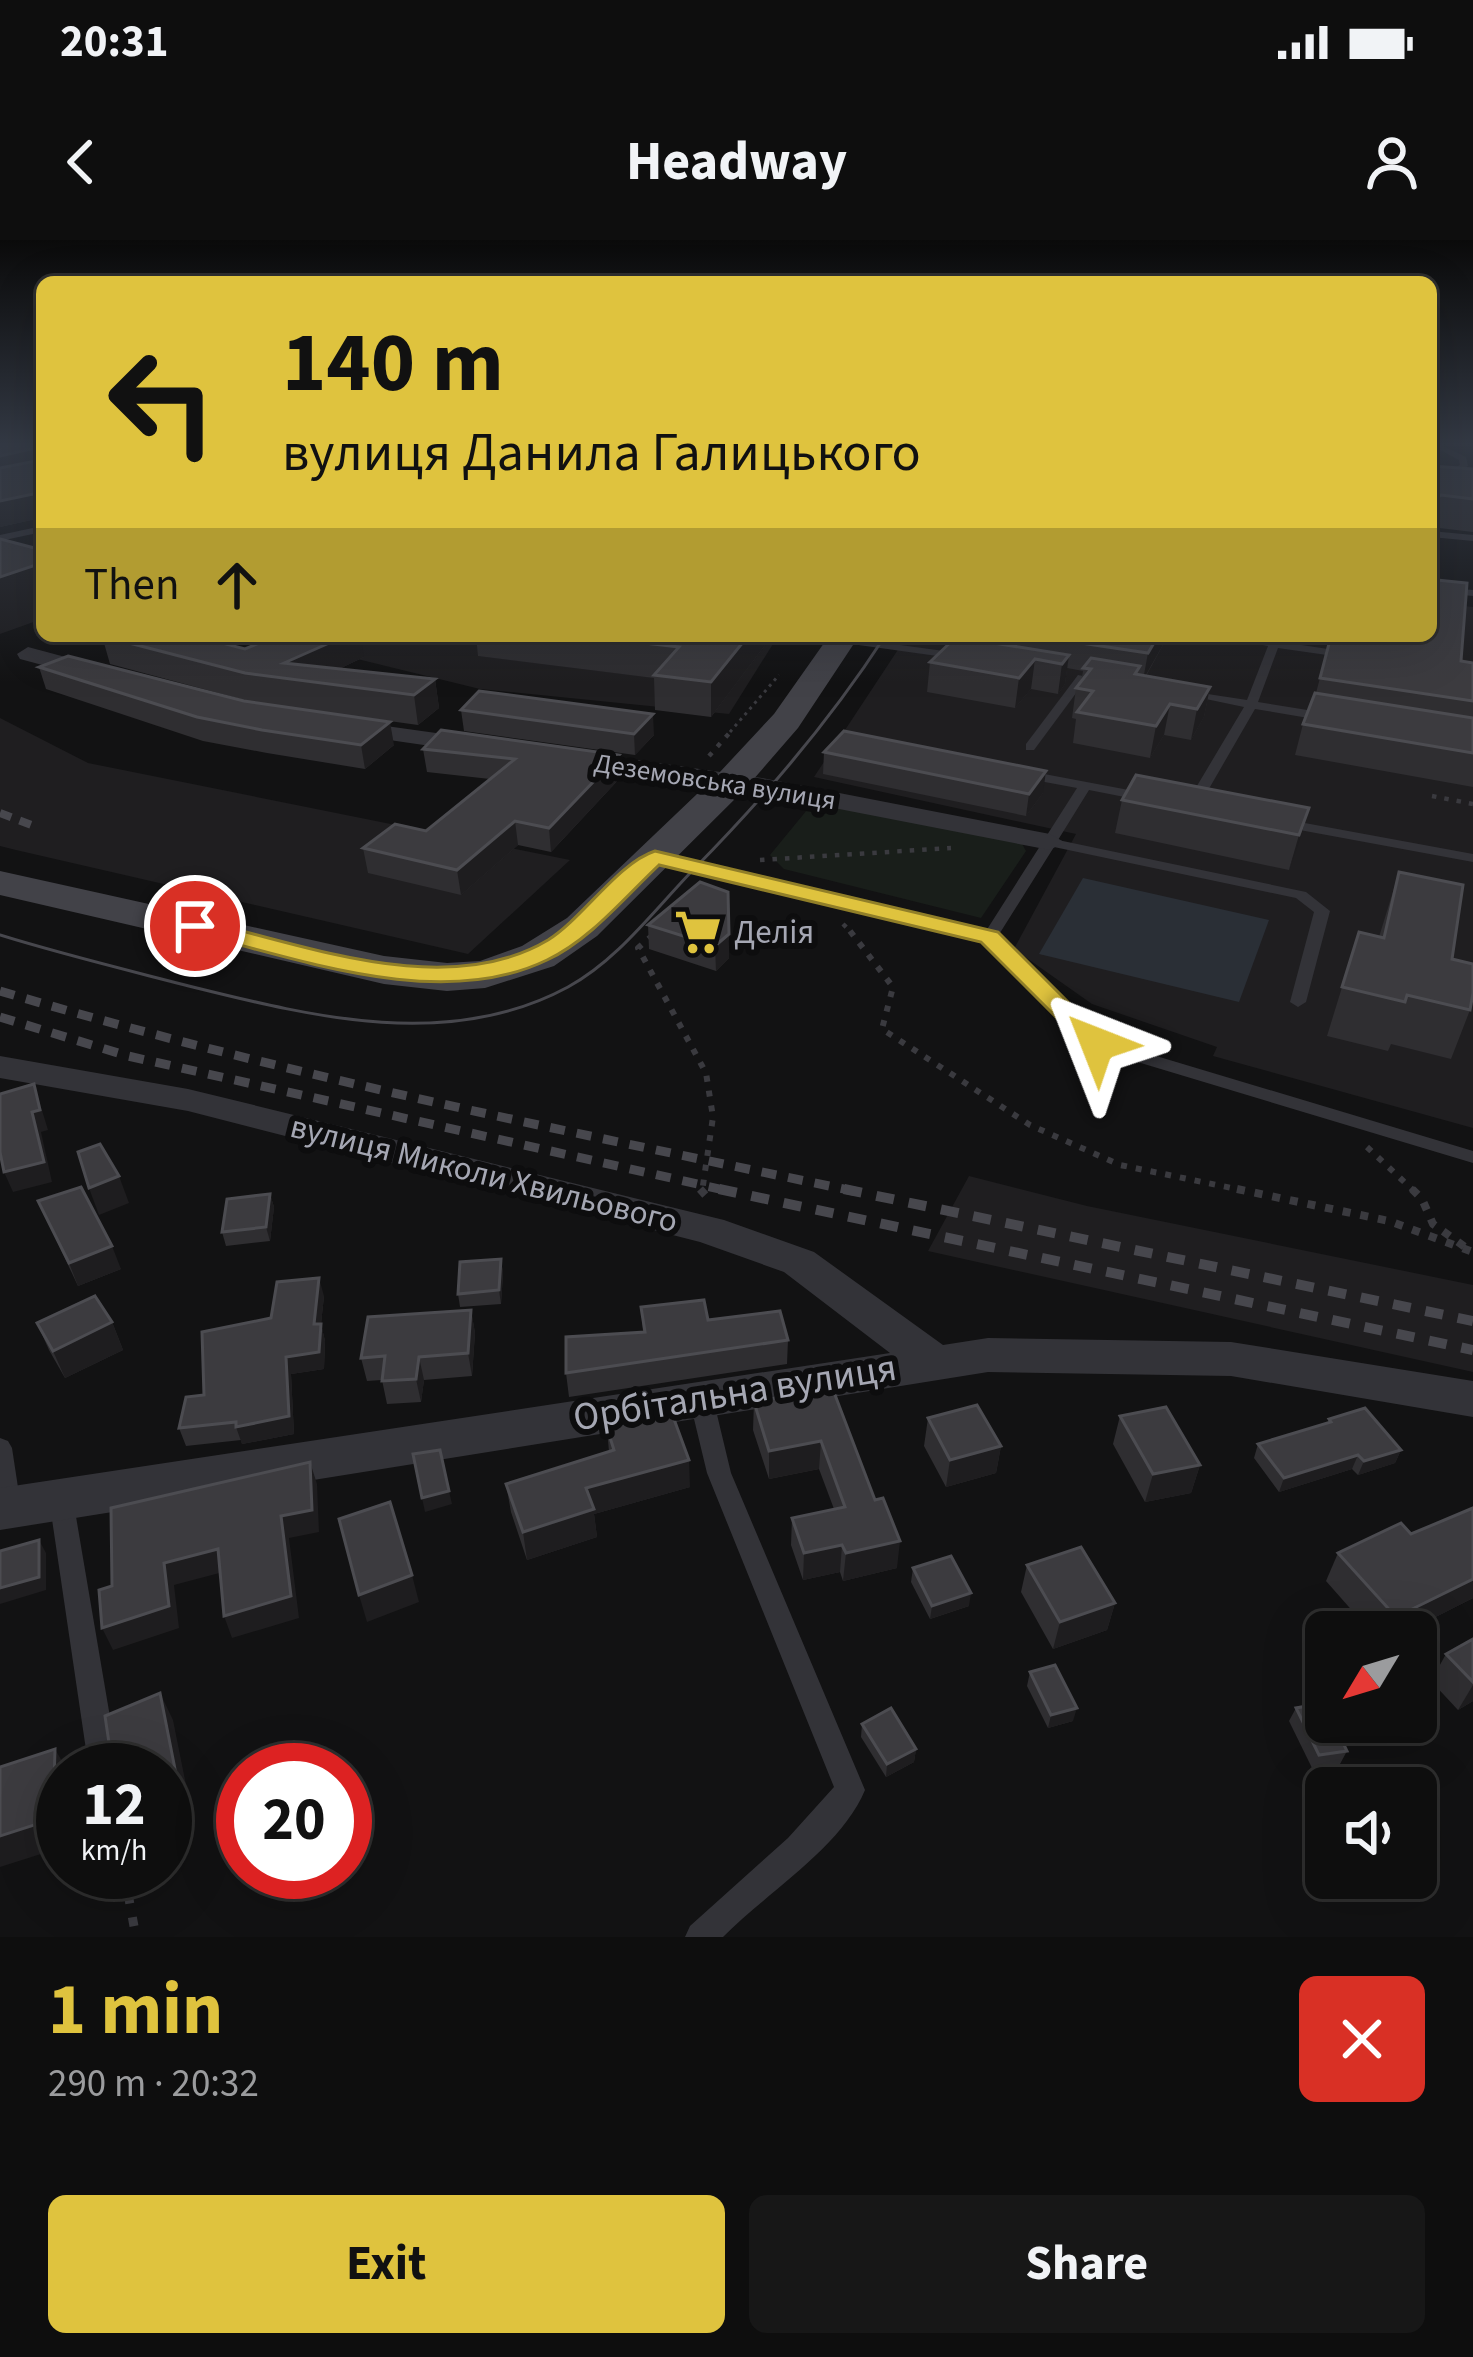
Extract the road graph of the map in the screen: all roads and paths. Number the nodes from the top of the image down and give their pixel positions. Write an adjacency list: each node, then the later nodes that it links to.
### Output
1 (36, 530): 3 (lane)
2 (1437, 535): 4 (lane)
3 (0, 538)
4 (1473, 538)
5 (1437, 590): 6 (lane)
6 (1473, 593)
7 (840, 642): 28 (street)
8 (869, 642): 9 (lane)
9 (958, 642)
10 (1260, 642): 11 (lane)
11 (1274, 644): 13 (lane); 20 (lane)
12 (28, 655): 18 (street)
13 (1361, 657)
14 (784, 669): 27 (path)
15 (1059, 673): 16 (lane)
16 (1082, 676): 17 (lane); 23 (lane)
17 (1103, 680)
18 (135, 683)
19 (1166, 691): 20 (lane)
20 (1251, 705): 21 (lane); 32 (lane)
21 (1340, 720)
22 (323, 724): 24 (street)
23 (1030, 747)
24 (496, 749)
25 (539, 754): 27 (street, Деземовська вулиця)
26 (995, 769): 29 (lane)
27 (691, 775): 28 (street, Деземовська вулиця)
28 (733, 782): 35 (street, Деземовська вулиця); 37 (street)
29 (1085, 786): 32 (lane); 35 (lane)
30 (1432, 796): 31 (path)
31 (1473, 804)
32 (1192, 806): 33 (lane)
33 (1215, 810)
34 (1262, 819): 38 (lane)
35 (1050, 842): 43 (lane); 44 (lane)
36 (961, 848): 39 (path)
37 (655, 857): 39 (lane); 40 (street)
38 (1473, 857)
39 (710, 870): 41 (lane)
40 (0, 883)
41 (812, 894): 43 (lane); 49 (path)
42 (665, 925): 48 (path)
43 (989, 937): 46 (lane)
44 (1298, 1002)
45 (0, 1066): 50 (street, вулиця Миколи Хвильового)
46 (1339, 1117): 47 (lane); 49 (path)
47 (1473, 1157)
48 (717, 1207)
49 (1473, 1252)
50 (934, 1362): 51 (street, Орбітальна вулиця); 52 (street, Орбітальна вулиця)
51 (701, 1398): 54 (street, Орбітальна вулиця); 59 (lane)
52 (1473, 1399)
53 (0, 1448): 55 (lane)
54 (61, 1499): 55 (street, Орбітальна вулиця); 56 (lane)
55 (5, 1508)
56 (100, 1743)
57 (129, 1899): 58 (path)
58 (136, 1937)
59 (701, 1937)

